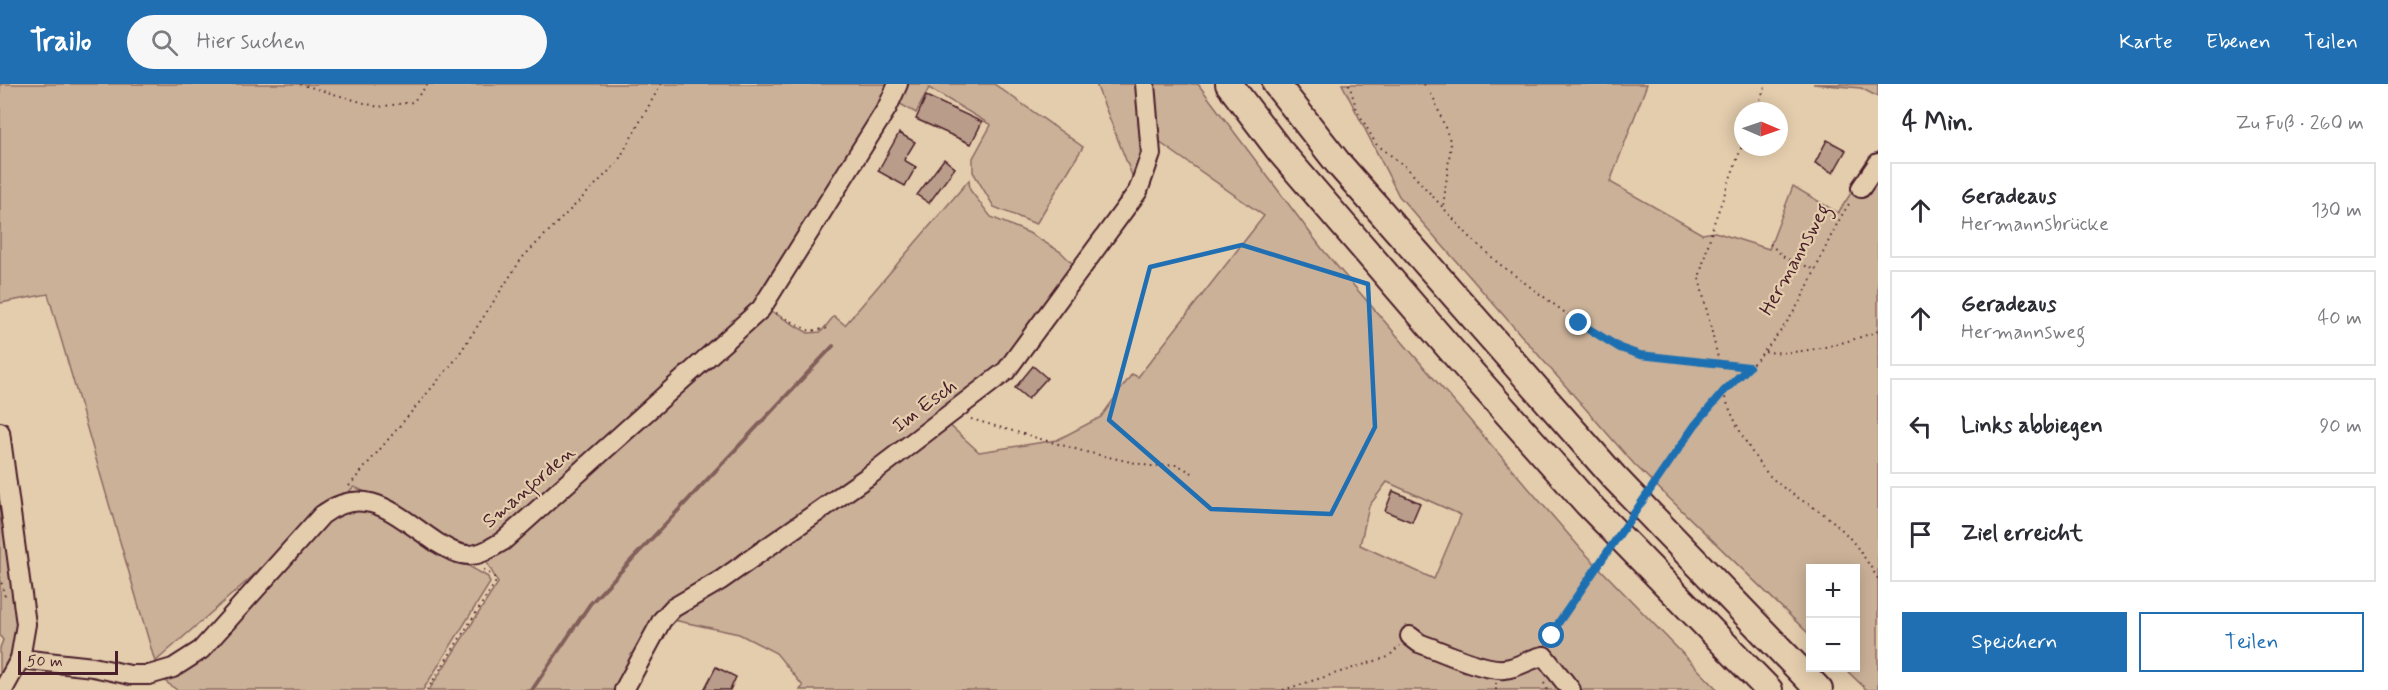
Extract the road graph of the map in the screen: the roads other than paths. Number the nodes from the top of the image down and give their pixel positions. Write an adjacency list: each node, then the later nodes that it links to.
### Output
1 (898, 84): 9 (street, Smanforden)
2 (1145, 84): 11 (street, Im Esch)
3 (1229, 84): 13 (highway)
4 (1276, 84): 14 (highway)
5 (1878, 163): 6 (street)
6 (1861, 188)
7 (0, 432): 9 (street)
8 (1410, 636): 12 (street)
9 (20, 659): 10 (street)
10 (3, 690)
11 (624, 690)
12 (1571, 690)
13 (1768, 690)
14 (1819, 690)

